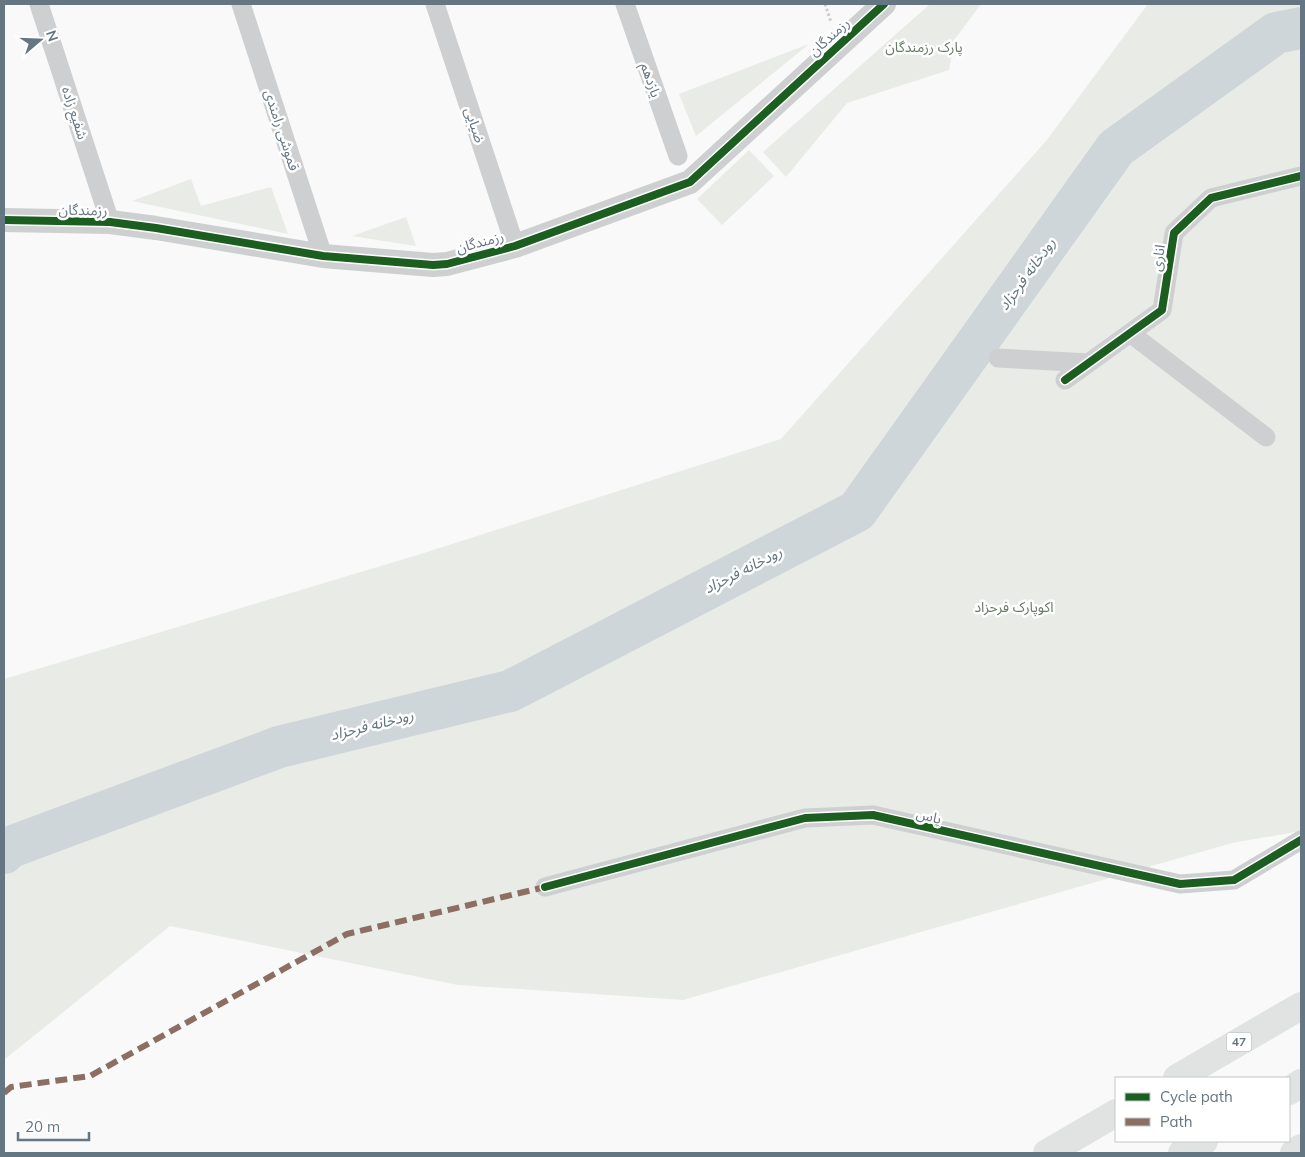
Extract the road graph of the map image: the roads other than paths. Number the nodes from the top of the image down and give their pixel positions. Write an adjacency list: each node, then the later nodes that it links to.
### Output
1 (39, 4): 9 (street, شفیع زاده)
2 (241, 4): 11 (street, قموشی رامندی)
3 (435, 4): 10 (street, ضیایی)
4 (625, 4): 6 (street, یازدهم)
5 (884, 4): 10 (street, رزمندگان)
6 (678, 156)
7 (1300, 179): 12 (street, اناری)
8 (4, 220): 9 (street, رزمندگان)
9 (110, 222): 11 (street, رزمندگان)
10 (514, 246): 11 (street, رزمندگان)
11 (323, 256)
12 (1130, 333): 14 (street, اناری); 16 (street)
13 (998, 358): 14 (street)
14 (1089, 363): 15 (street, اناری)
15 (1065, 380)
16 (1266, 437)
17 (1301, 840): 18 (street, یاس)
18 (545, 887)
19 (1301, 1006): 20 (highway, 47)
20 (1179, 1077)
21 (1301, 1083): 22 (highway)
22 (1290, 1089)
23 (1115, 1115): 26 (highway)
24 (1202, 1142): 27 (highway)
25 (1301, 1148): 28 (highway)
26 (1047, 1153)
27 (1182, 1153)
28 (1294, 1153)

